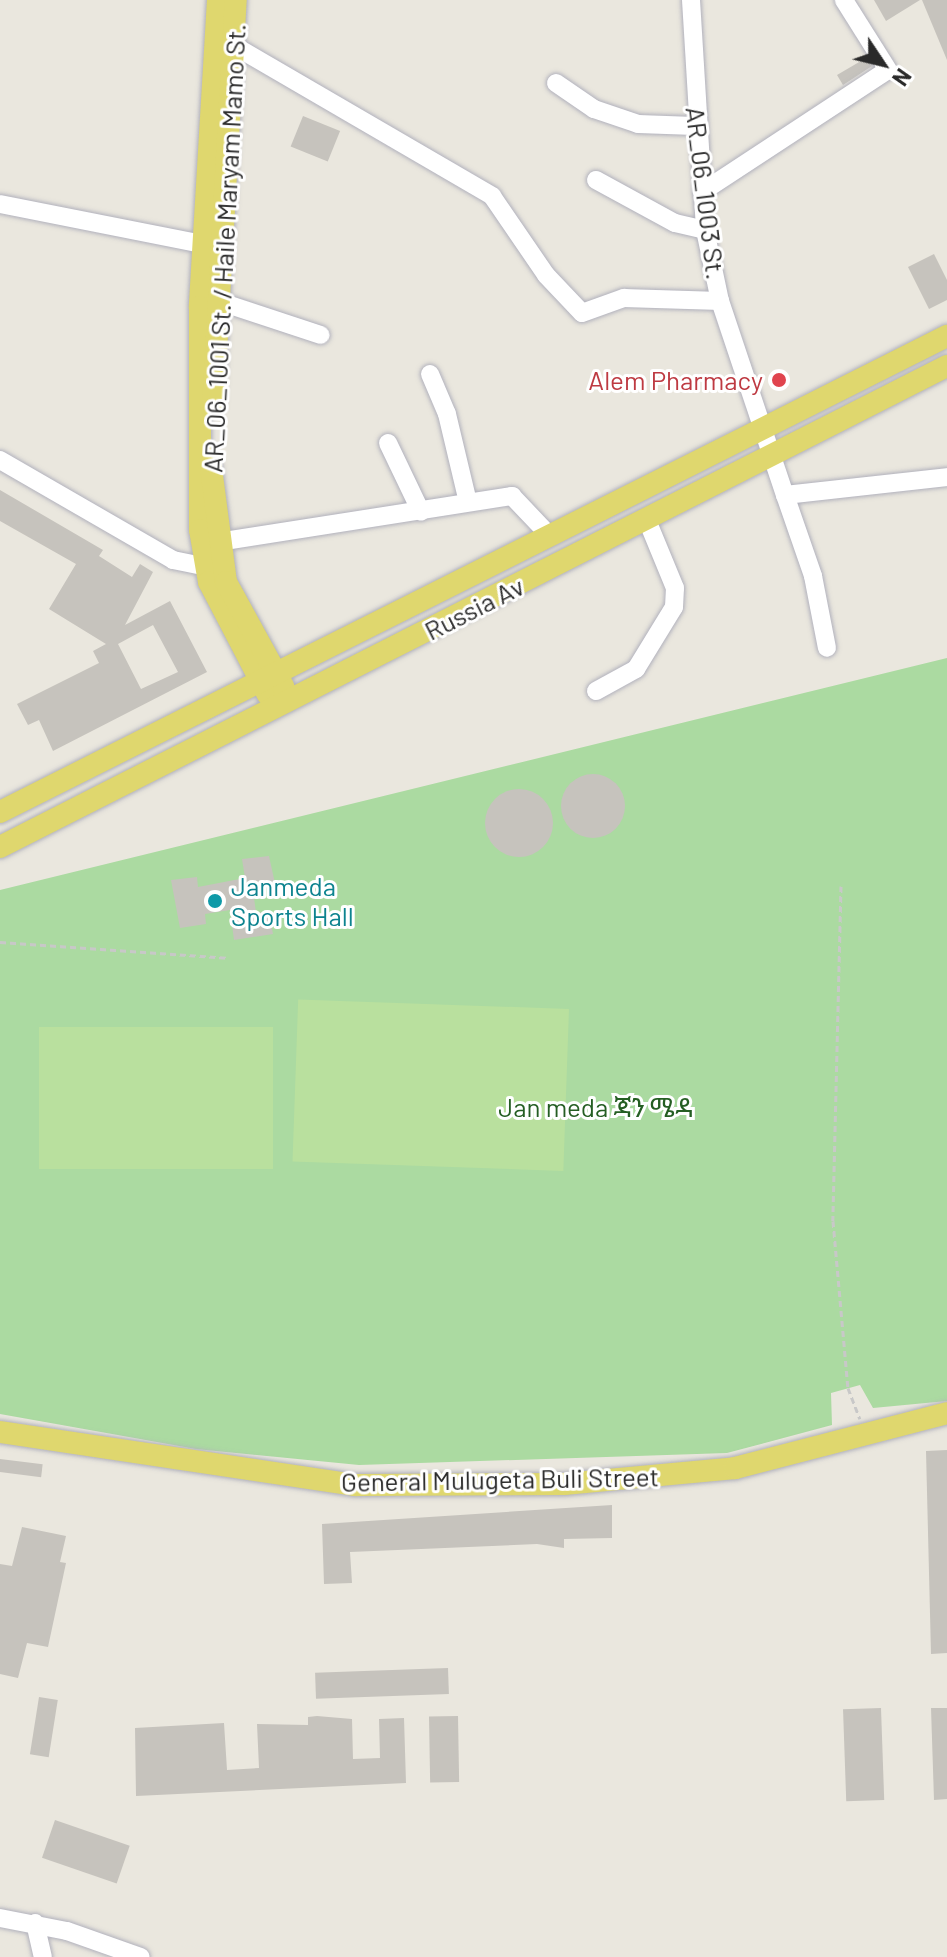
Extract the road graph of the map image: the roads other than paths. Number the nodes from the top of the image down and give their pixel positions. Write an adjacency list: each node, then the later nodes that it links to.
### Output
1 (218, 0): 12 (main road)
2 (236, 0): 5 (main road, AR_06_1001 St. / Haile Maryam Mamo St.)
3 (691, 0): 7 (street, AR_06_1003 St.)
4 (844, 0): 9 (street)
5 (233, 45): 12 (main road, AR_06_1001 St. / Haile Maryam Mamo St.); 14 (street)
6 (556, 83): 7 (street)
7 (695, 126): 9 (street, AR_06_1003 St.)
8 (596, 180): 11 (street)
9 (702, 192): 11 (street, AR_06_1003 St.)
10 (0, 204): 12 (street)
11 (705, 230): 14 (street, AR_06_1003 St.)
12 (212, 246): 13 (main road, AR_06_1001 St. / Haile Maryam Mamo St.); 17 (main road)
13 (218, 301): 15 (street); 17 (main road, AR_06_1001 St. / Haile Maryam Mamo St.)
14 (720, 301): 20 (street, AR_06_1003 St.)
15 (321, 335)
16 (947, 336): 20 (main road, Russia Av)
17 (207, 355): 30 (main road, AR_06_1001 St. / Haile Maryam Mamo St.); 31 (main road)
18 (947, 366): 22 (main road, Russia Av)
19 (430, 374): 26 (street)
20 (762, 428): 22 (street, AR_06_1003 St.); 29 (main road, Russia Av)
21 (388, 443): 27 (street)
22 (773, 453): 25 (street, AR_06_1003 St.); 28 (main road, Russia Av)
23 (0, 460): 31 (street)
24 (947, 477): 25 (street)
25 (785, 495): 32 (street, AR_06_1003 St.)
26 (468, 502): 27 (street); 29 (street)
27 (421, 512): 30 (street)
28 (647, 520): 34 (street); 35 (main road, Russia Av)
29 (550, 536): 33 (main road, Russia Av)
30 (218, 542): 31 (main road, AR_06_1001 St. / Haile Maryam Mamo St.)
31 (215, 569): 33 (main road, AR_06_1001 St. / Haile Maryam Mamo St.)
32 (827, 648)
33 (270, 678): 35 (main road, AR_06_1001 St. / Haile Maryam Mamo St.); 36 (main road, Russia Av)
34 (596, 691)
35 (282, 706): 37 (main road, Russia Av)
36 (0, 812)
37 (0, 847)
38 (947, 1413): 39 (main road, General Mulugeta Buli Street)
39 (0, 1432)
40 (0, 1918): 41 (street)
41 (35, 1923): 42 (street); 43 (street)
42 (43, 1957)
43 (141, 1957)

